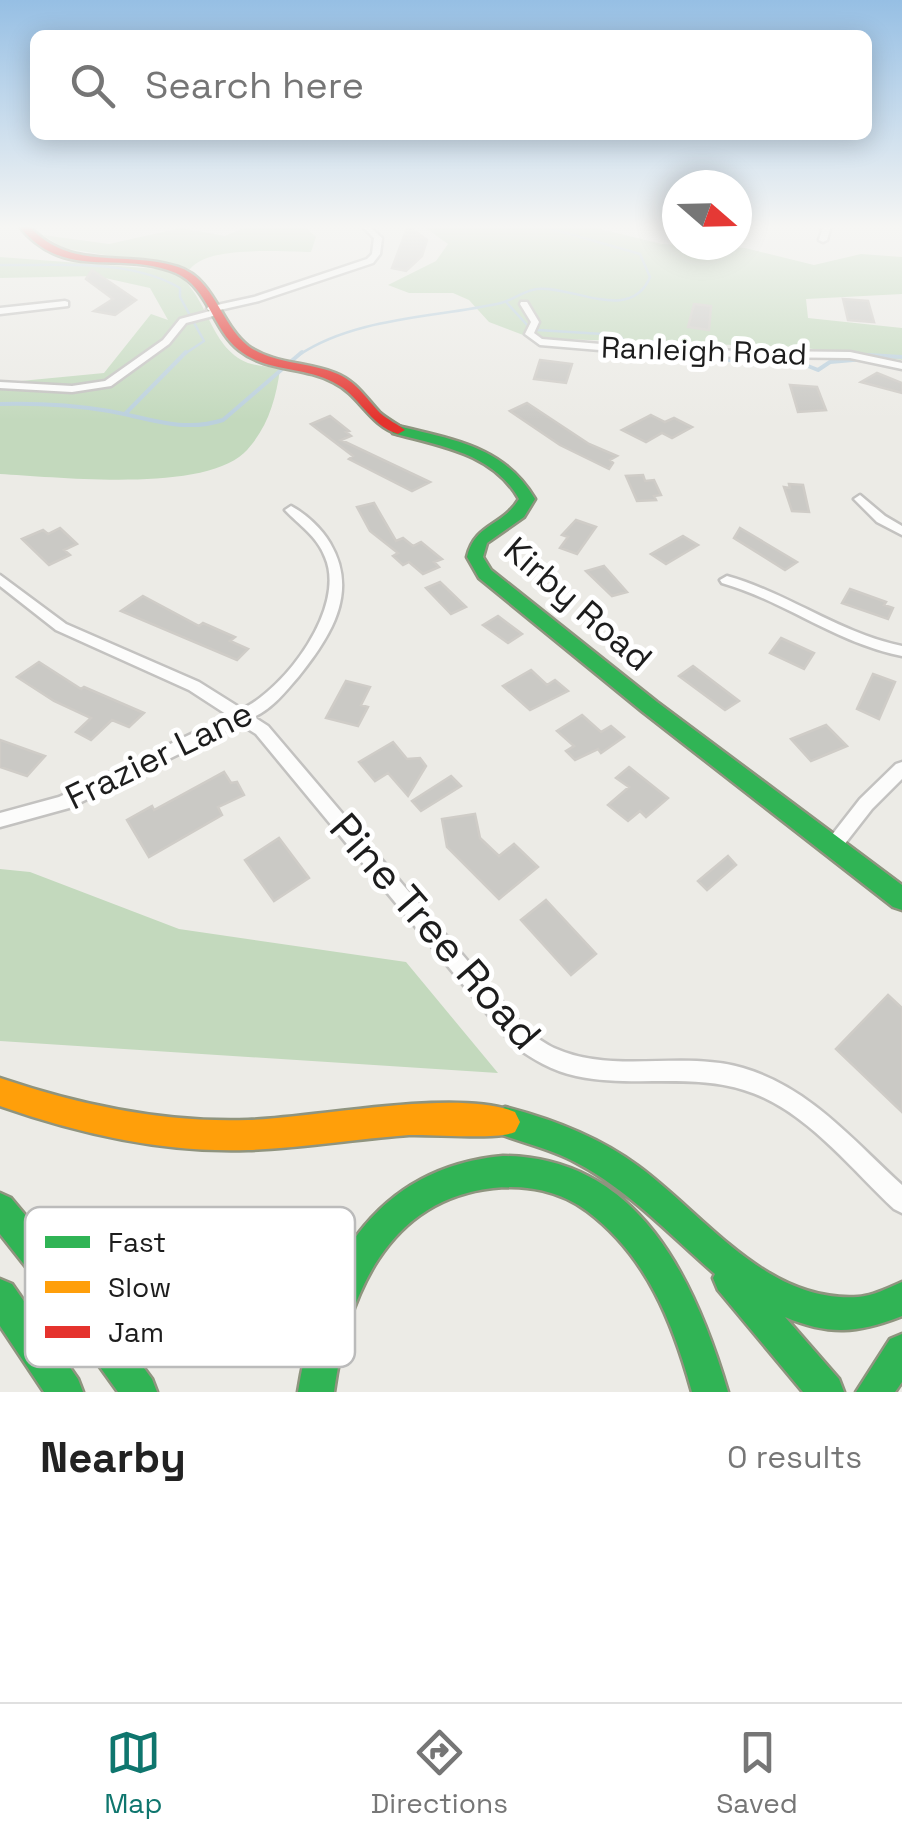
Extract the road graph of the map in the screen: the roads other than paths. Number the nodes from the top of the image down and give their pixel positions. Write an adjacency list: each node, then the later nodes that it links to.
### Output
1 (200, 291): 6 (main road, Kirby Road)
2 (280, 291): 6 (street)
3 (66, 304): 5 (street)
4 (524, 304): 7 (street, Ranleigh Road)
5 (0, 310)
6 (210, 312): 8 (street); 18 (main road, Kirby Road)
7 (902, 366)
8 (0, 385)
9 (860, 499): 11 (street)
10 (291, 510): 15 (street, Frazier Lane)
11 (902, 530)
12 (0, 579): 15 (street, Pine Tree Road)
13 (727, 580): 14 (street)
14 (902, 651)
15 (242, 716): 17 (street, Frazier Lane); 21 (street, Pine Tree Road)
16 (902, 769): 18 (street)
17 (0, 820)
18 (834, 845): 19 (main road, Kirby Road)
19 (902, 899)
20 (0, 1092): 23 (main road)
21 (902, 1201)
22 (0, 1210): 24 (main road)
23 (690, 1230): 27 (main road); 37 (main road)
24 (25, 1240)
25 (355, 1264): 36 (main road)
26 (0, 1296): 28 (main road)
27 (902, 1299)
28 (25, 1334)
29 (902, 1351): 38 (main road)
30 (47, 1367): 33 (main road)
31 (121, 1367): 34 (main road)
32 (319, 1367): 35 (main road)
33 (64, 1392)
34 (139, 1392)
35 (316, 1392)
36 (710, 1392)
37 (826, 1392)
38 (874, 1392)

